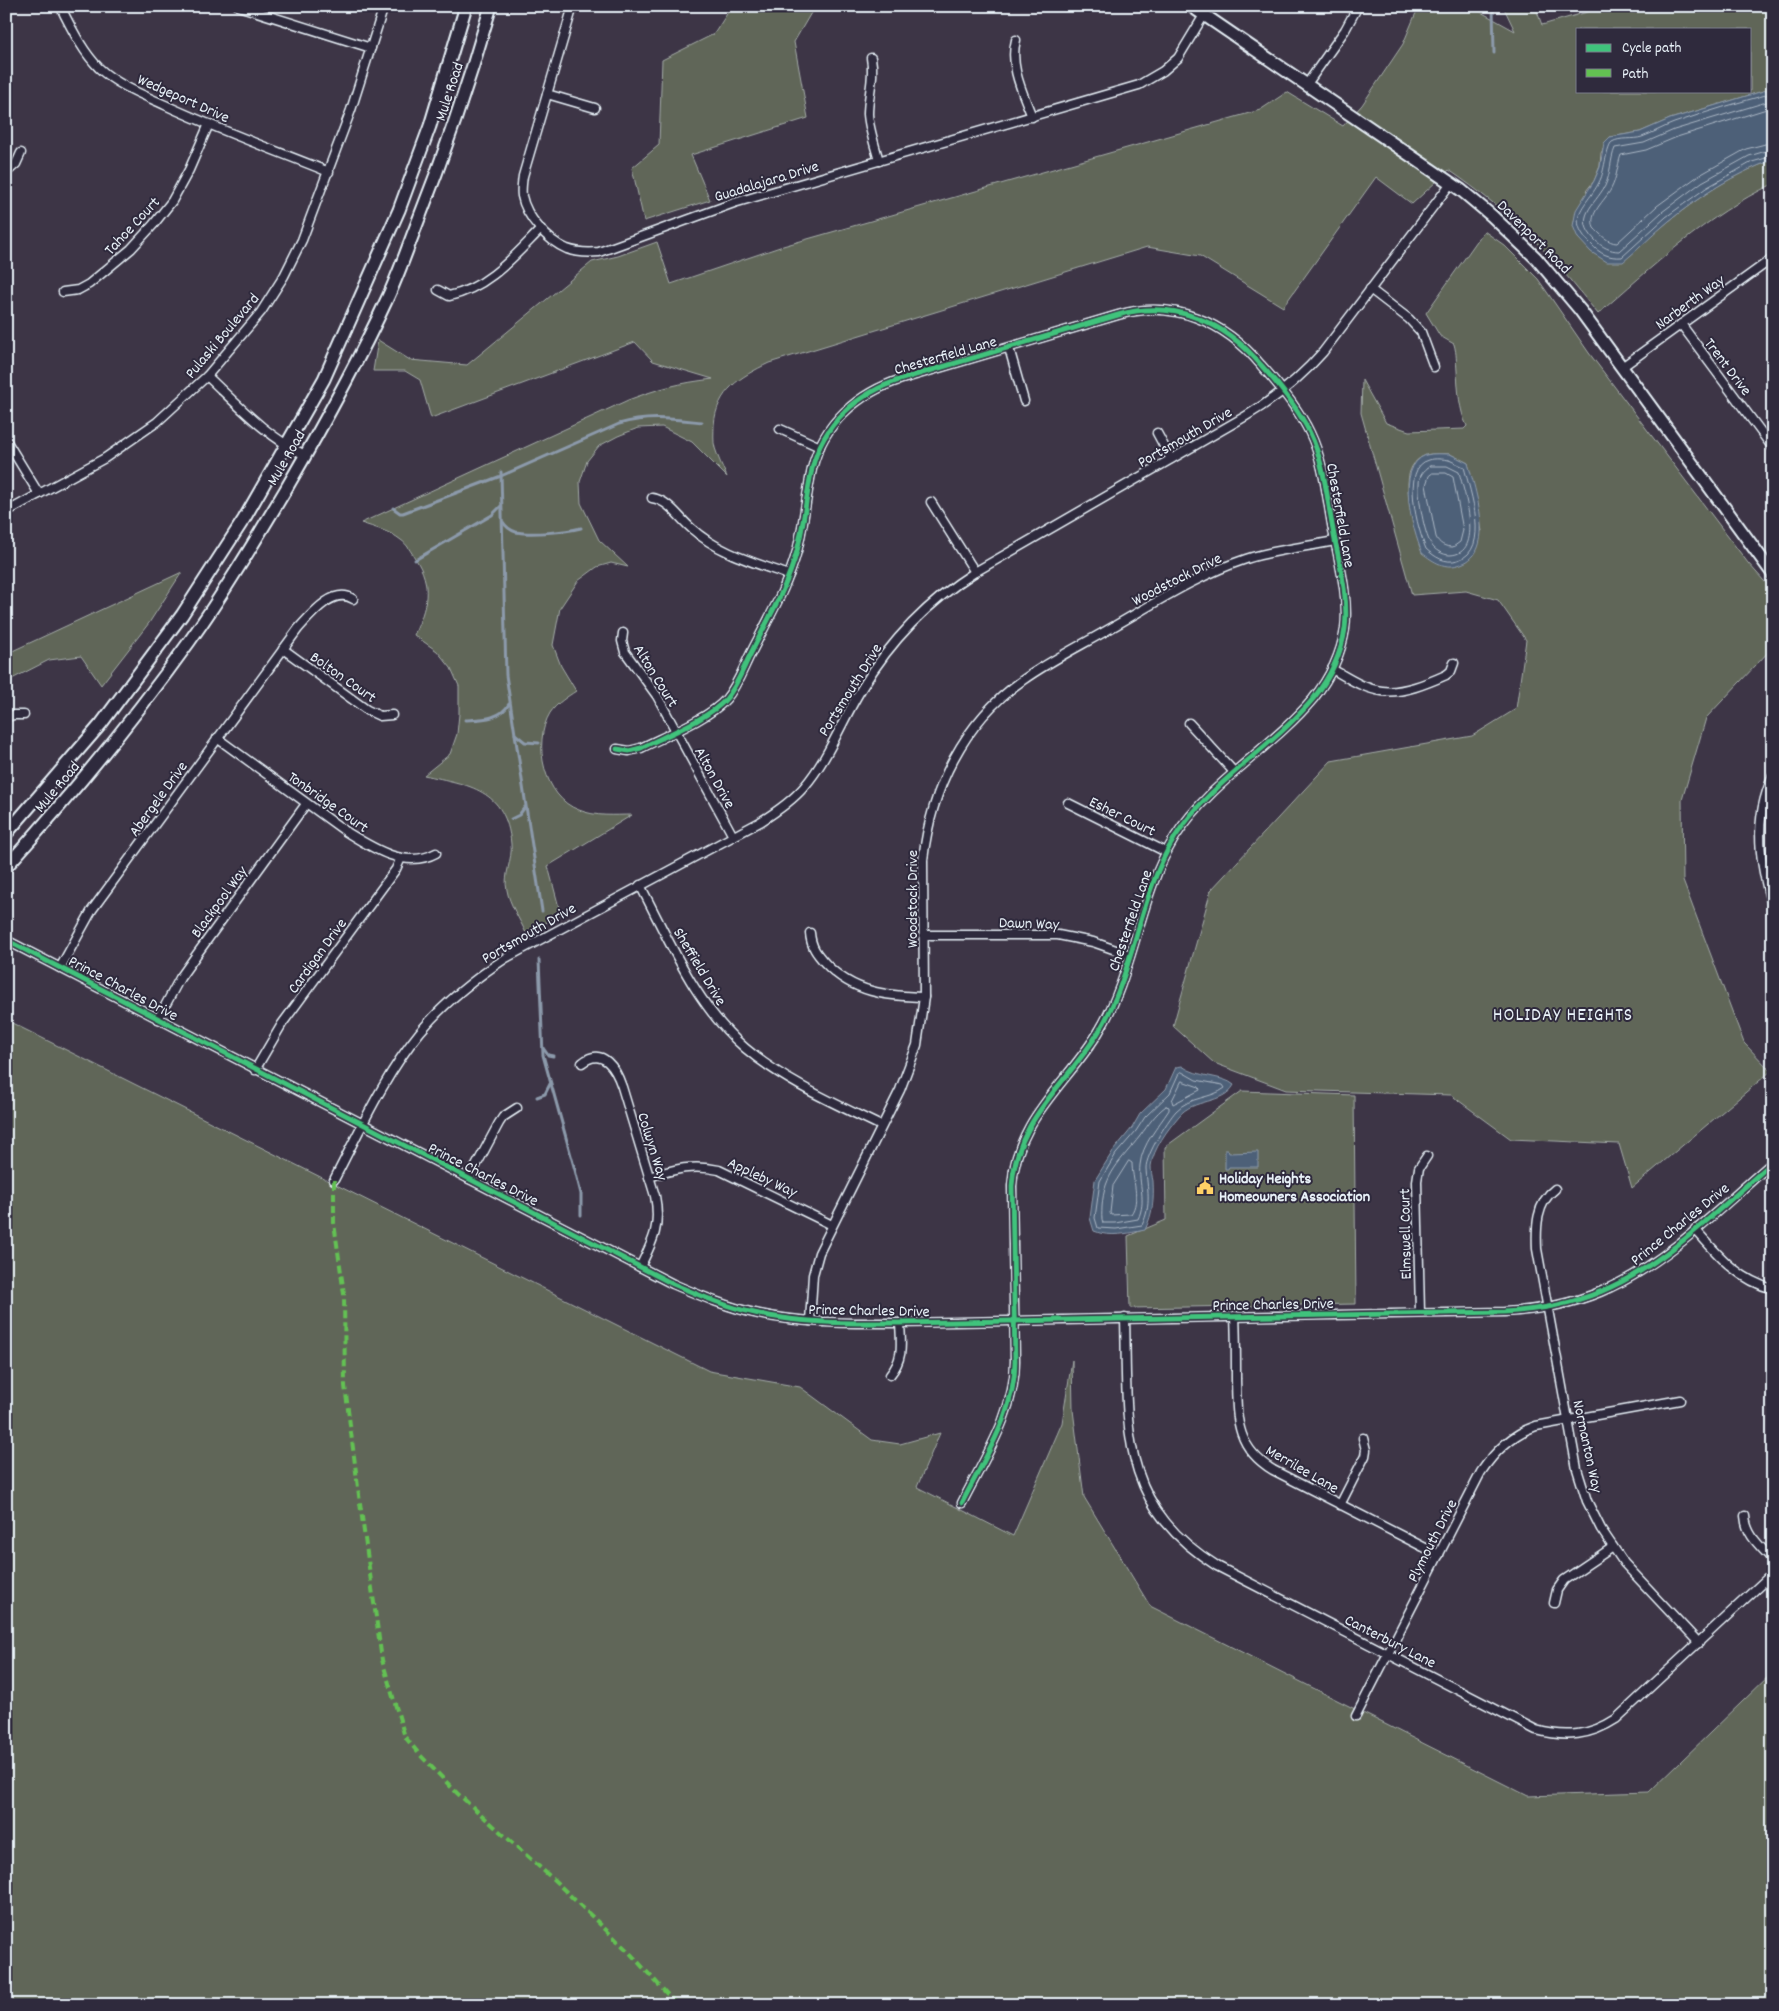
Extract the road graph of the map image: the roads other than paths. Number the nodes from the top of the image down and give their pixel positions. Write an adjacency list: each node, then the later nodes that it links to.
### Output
1 (60, 6): 17 (street, Wedgeport Drive)
2 (238, 6): 11 (street)
3 (384, 6): 11 (street, Pulaski Boulevard)
4 (466, 6): 40 (main road, Mule Road)
5 (491, 6): 43 (main road, Mule Road)
6 (573, 6): 14 (street, Guadalajara Drive)
7 (1191, 6): 9 (main road, Davenport Road)
8 (1358, 6): 13 (street)
9 (1204, 15): 13 (main road, Davenport Road); 16 (street, Guadalajara Drive)
10 (1016, 40): 16 (street)
11 (371, 48): 20 (street, Pulaski Boulevard)
12 (871, 58): 19 (street)
13 (1307, 84): 22 (main road, Davenport Road)
14 (547, 94): 15 (street); 23 (street, Guadalajara Drive)
15 (595, 108)
16 (1032, 117): 19 (street, Guadalajara Drive)
17 (209, 124): 20 (street, Wedgeport Drive); 27 (street, Tahoe Court)
18 (21, 153): 21 (street)
19 (879, 161): 23 (street, Guadalajara Drive)
20 (329, 172): 32 (street, Pulaski Boulevard)
21 (6, 173)
22 (1451, 182): 25 (street, Portsmouth Drive); 31 (main road, Davenport Road)
23 (541, 229): 26 (street)
24 (1773, 258): 28 (street, Narberth Way)
25 (1370, 289): 30 (street); 33 (street, Portsmouth Drive)
26 (438, 290)
27 (63, 292)
28 (1681, 324): 31 (street, Narberth Way); 38 (street, Trent Drive)
29 (1009, 348): 33 (street, Chesterfield Lane); 34 (street); 41 (street, Chesterfield Lane)
30 (1434, 367)
31 (1622, 367): 51 (main road, Davenport Road)
32 (207, 376): 40 (street); 45 (street, Pulaski Boulevard)
33 (1282, 392): 44 (street, Portsmouth Drive); 49 (street, Chesterfield Lane)
34 (1024, 401)
35 (780, 428): 41 (street)
36 (1157, 432): 44 (street)
37 (1773, 432): 38 (street)
38 (1765, 438): 42 (street, Trent Drive)
39 (6, 440): 45 (street)
40 (285, 446): 43 (street); 69 (main road, Mule Road)
41 (820, 447): 52 (street, Chesterfield Lane)
42 (1773, 448)
43 (305, 456): 74 (main road, Mule Road)
44 (1171, 459): 50 (street, Portsmouth Drive)
45 (39, 494): 48 (street, Pulaski Boulevard)
46 (652, 498): 52 (street)
47 (931, 502): 50 (street)
48 (6, 512)
49 (1335, 541): 57 (street, Chesterfield Lane); 78 (street, Woodstock Drive)
50 (975, 572): 70 (street, Portsmouth Drive)
51 (1773, 574)
52 (789, 575): 62 (street, Chesterfield Lane)
53 (354, 598): 55 (street, Abergele Drive)
54 (623, 633): 62 (street, Alton Court)
55 (283, 650): 59 (street, Bolton Court); 63 (street, Abergele Drive)
56 (1454, 663): 57 (street)
57 (1332, 669): 65 (street, Chesterfield Lane)
58 (24, 715): 60 (street)
59 (392, 716)
60 (6, 718)
61 (1189, 723): 65 (street)
62 (674, 731): 64 (street, Chesterfield Lane); 70 (street, Alton Drive)
63 (217, 738): 68 (street, Tonbridge Court); 81 (street, Abergele Drive)
64 (617, 749)
65 (1234, 772): 71 (street, Chesterfield Lane)
66 (1773, 776): 76 (street)
67 (1068, 803): 71 (street, Esher Court)
68 (306, 804): 73 (street, Tonbridge Court); 83 (street, Blackpool Way)
69 (6, 834)
70 (733, 836): 75 (street, Portsmouth Drive)
71 (1166, 852): 80 (street, Chesterfield Lane)
72 (436, 853): 73 (street, Tonbridge Court)
73 (401, 858): 85 (street, Cardigan Drive)
74 (6, 867)
75 (640, 886): 87 (street, Portsmouth Drive); 88 (street, Sheffield Drive)
76 (1773, 910)
77 (810, 934): 82 (street)
78 (925, 935): 80 (street, Dawn Way); 82 (street, Woodstock Drive)
79 (6, 940): 81 (street, Prince Charles Drive)
80 (1130, 955): 103 (street, Chesterfield Lane)
81 (60, 968): 83 (street, Prince Charles Drive)
82 (924, 997): 88 (street, Woodstock Drive)
83 (158, 1019): 85 (street, Prince Charles Drive)
84 (582, 1063): 91 (street, Colwyn Way)
85 (255, 1070): 87 (street, Prince Charles Drive)
86 (517, 1108): 92 (street)
87 (363, 1124): 92 (street, Prince Charles Drive); 93 (street, Portsmouth Drive)
88 (881, 1126): 95 (street, Woodstock Drive)
89 (1427, 1156): 100 (street, Elmswell Court)
90 (1773, 1162): 96 (street, Prince Charles Drive)
91 (649, 1177): 95 (street, Appleby Way); 97 (street, Colwyn Way)
92 (469, 1179): 97 (street, Prince Charles Drive)
93 (334, 1180)
94 (1555, 1189): 99 (street, Normanton Way)
95 (832, 1225): 104 (street, Woodstock Drive)
96 (1695, 1229): 98 (street); 99 (street, Prince Charles Drive)
97 (640, 1267): 104 (street, Prince Charles Drive)
98 (1773, 1290)
99 (1548, 1307): 100 (street, Prince Charles Drive); 108 (street, Normanton Way)
100 (1420, 1313): 101 (street, Prince Charles Drive)
101 (1236, 1316): 102 (street, Prince Charles Drive); 111 (street, Merrilee Lane)
102 (1125, 1318): 103 (street, Prince Charles Drive); 119 (street, Canterbury Lane)
103 (1014, 1320): 105 (street, Prince Charles Drive); 110 (street, Chesterfield Lane)
104 (810, 1321): 105 (street, Prince Charles Drive)
105 (900, 1323): 106 (street)
106 (890, 1376)
107 (1680, 1400): 108 (street, Plymouth Drive)
108 (1569, 1420): 113 (street, Normanton Way); 114 (street, Plymouth Drive)
109 (1363, 1438): 111 (street)
110 (962, 1503)
111 (1340, 1505): 114 (street, Merrilee Lane)
112 (1745, 1516): 115 (street)
113 (1613, 1547): 117 (street); 118 (street, Normanton Way)
114 (1439, 1555): 119 (street, Plymouth Drive)
115 (1773, 1560)
116 (1773, 1573): 118 (street, Canterbury Lane)
117 (1554, 1603)
118 (1699, 1643): 119 (street, Canterbury Lane)
119 (1388, 1654): 120 (street, Plymouth Drive)
120 (1356, 1716)

